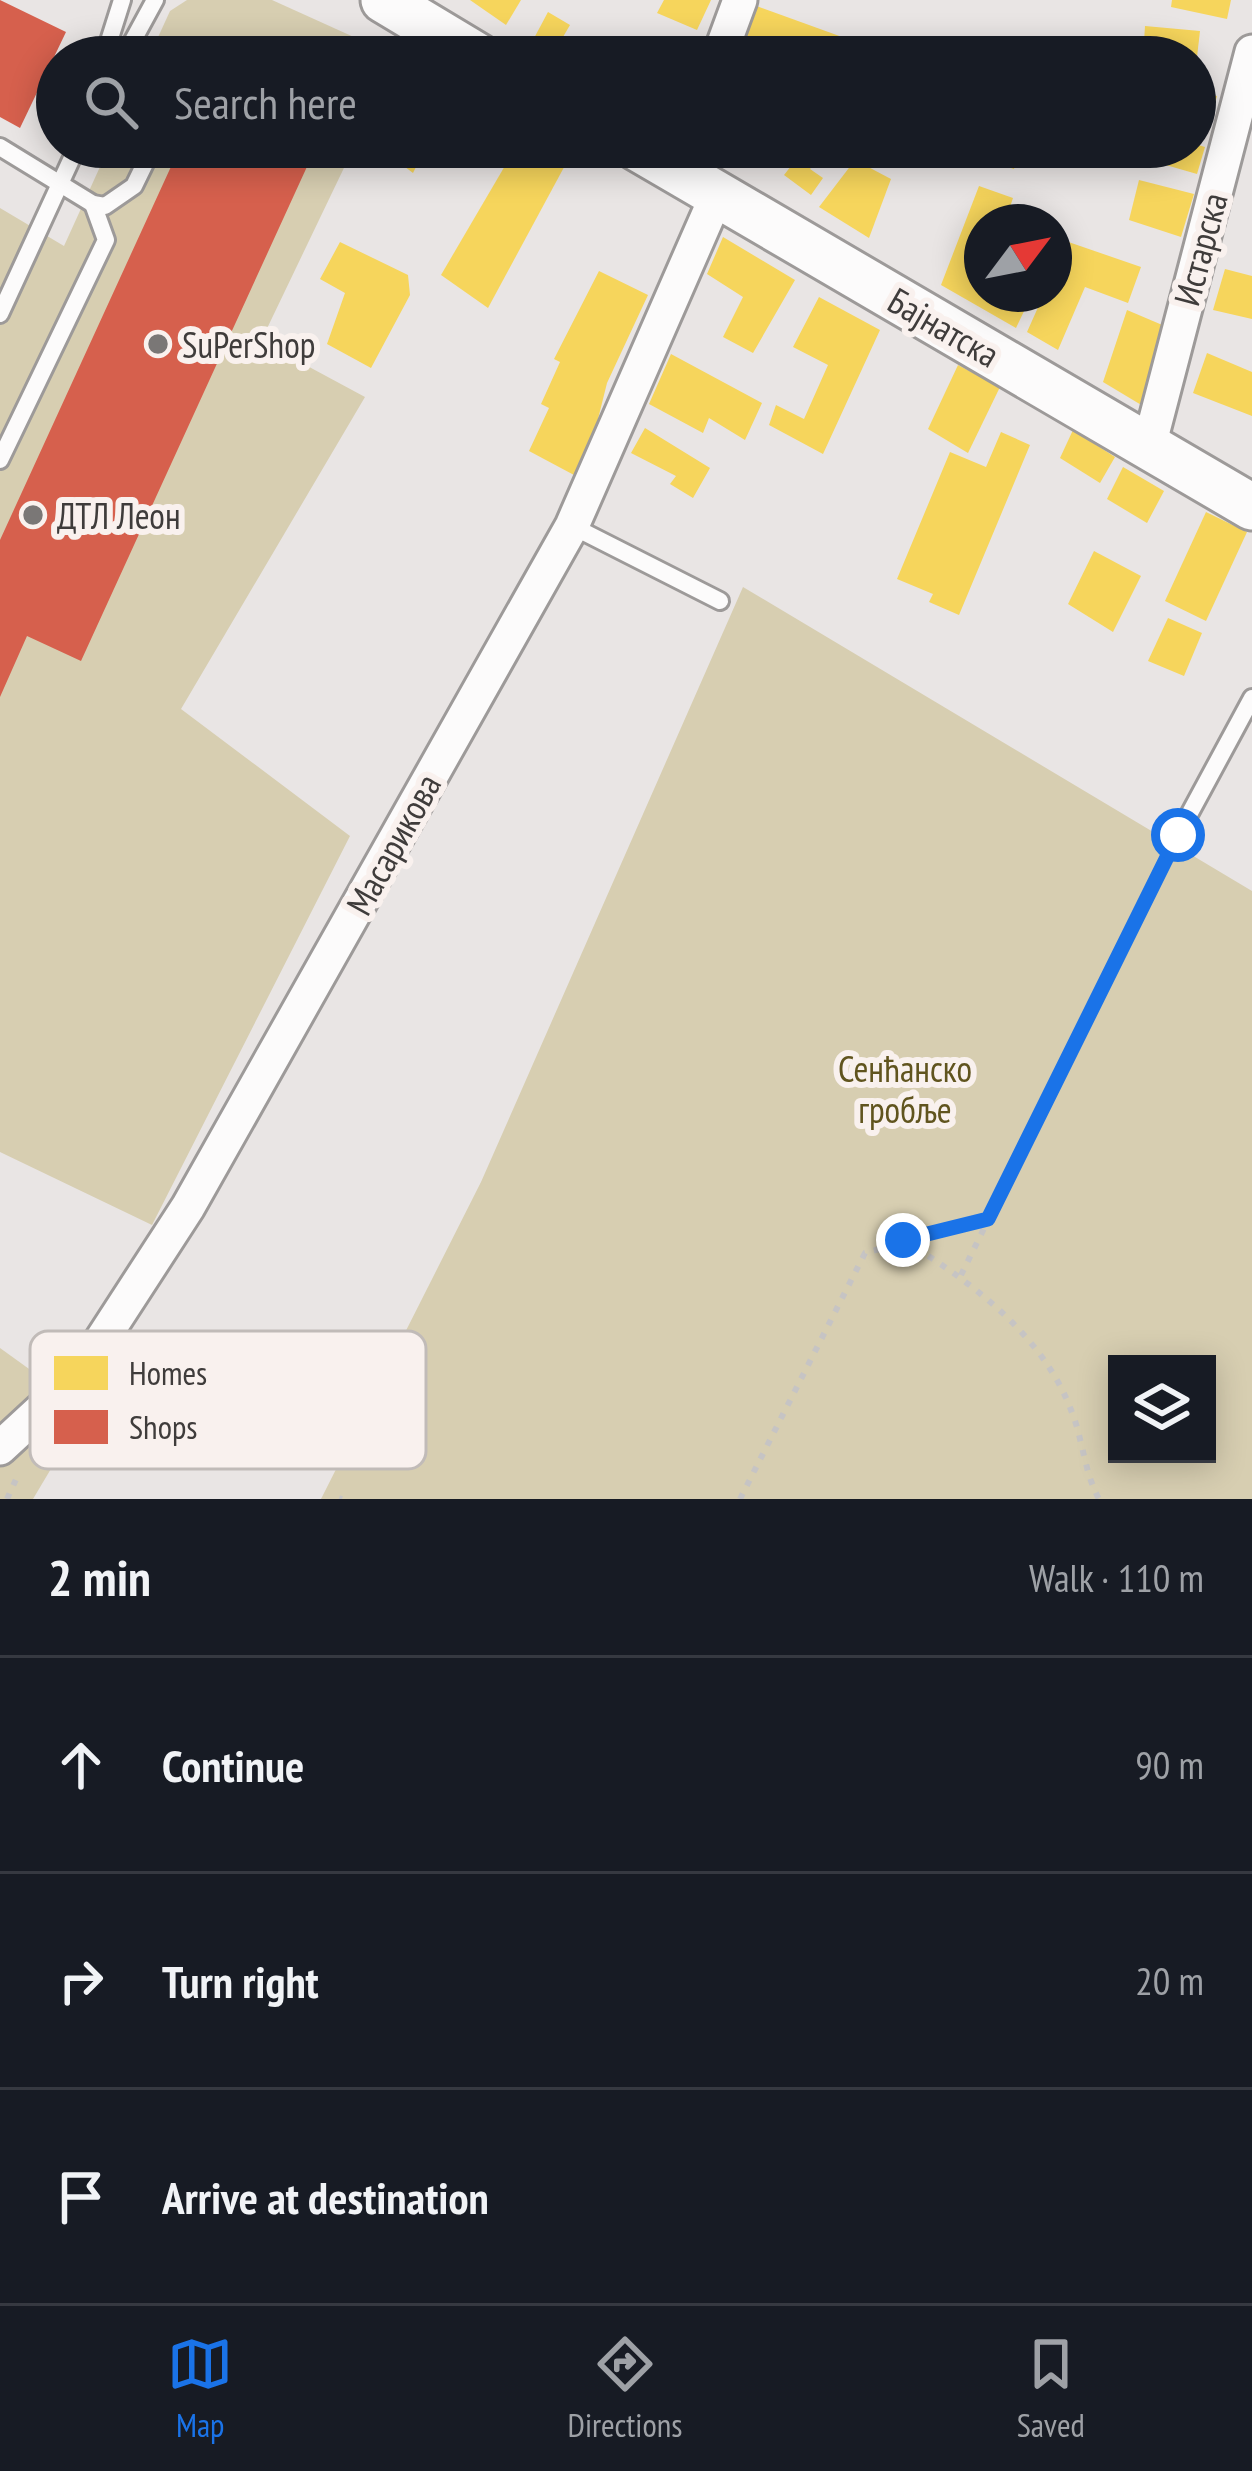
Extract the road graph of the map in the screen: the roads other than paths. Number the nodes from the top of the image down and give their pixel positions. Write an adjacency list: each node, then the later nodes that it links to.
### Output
1 (122, 0): 6 (lane)
2 (155, 0): 7 (lane)
3 (373, 0): 5 (main road)
4 (740, 0): 9 (street)
5 (400, 10): 8 (main road)
6 (111, 36)
7 (135, 36)
8 (444, 36)
9 (727, 36)
10 (1252, 52): 19 (street, Истарска)
11 (0, 147): 15 (lane)
12 (69, 168): 15 (lane)
13 (141, 168): 17 (lane)
14 (691, 168): 16 (main road, Бајнатска)
15 (62, 185): 17 (lane); 18 (lane)
16 (717, 195): 19 (main road, Бајнатска); 22 (street, Масарикова)
17 (93, 204): 20 (lane)
18 (0, 314)
19 (1149, 446): 21 (main road, Бајнатска)
20 (0, 460)
21 (1252, 507)
22 (572, 526): 23 (lane); 26 (street, Масарикова)
23 (720, 601)
24 (1252, 698): 25 (lane)
25 (1178, 835)
26 (108, 1331)
27 (30, 1420): 28 (street, Масарикова)
28 (0, 1448)

